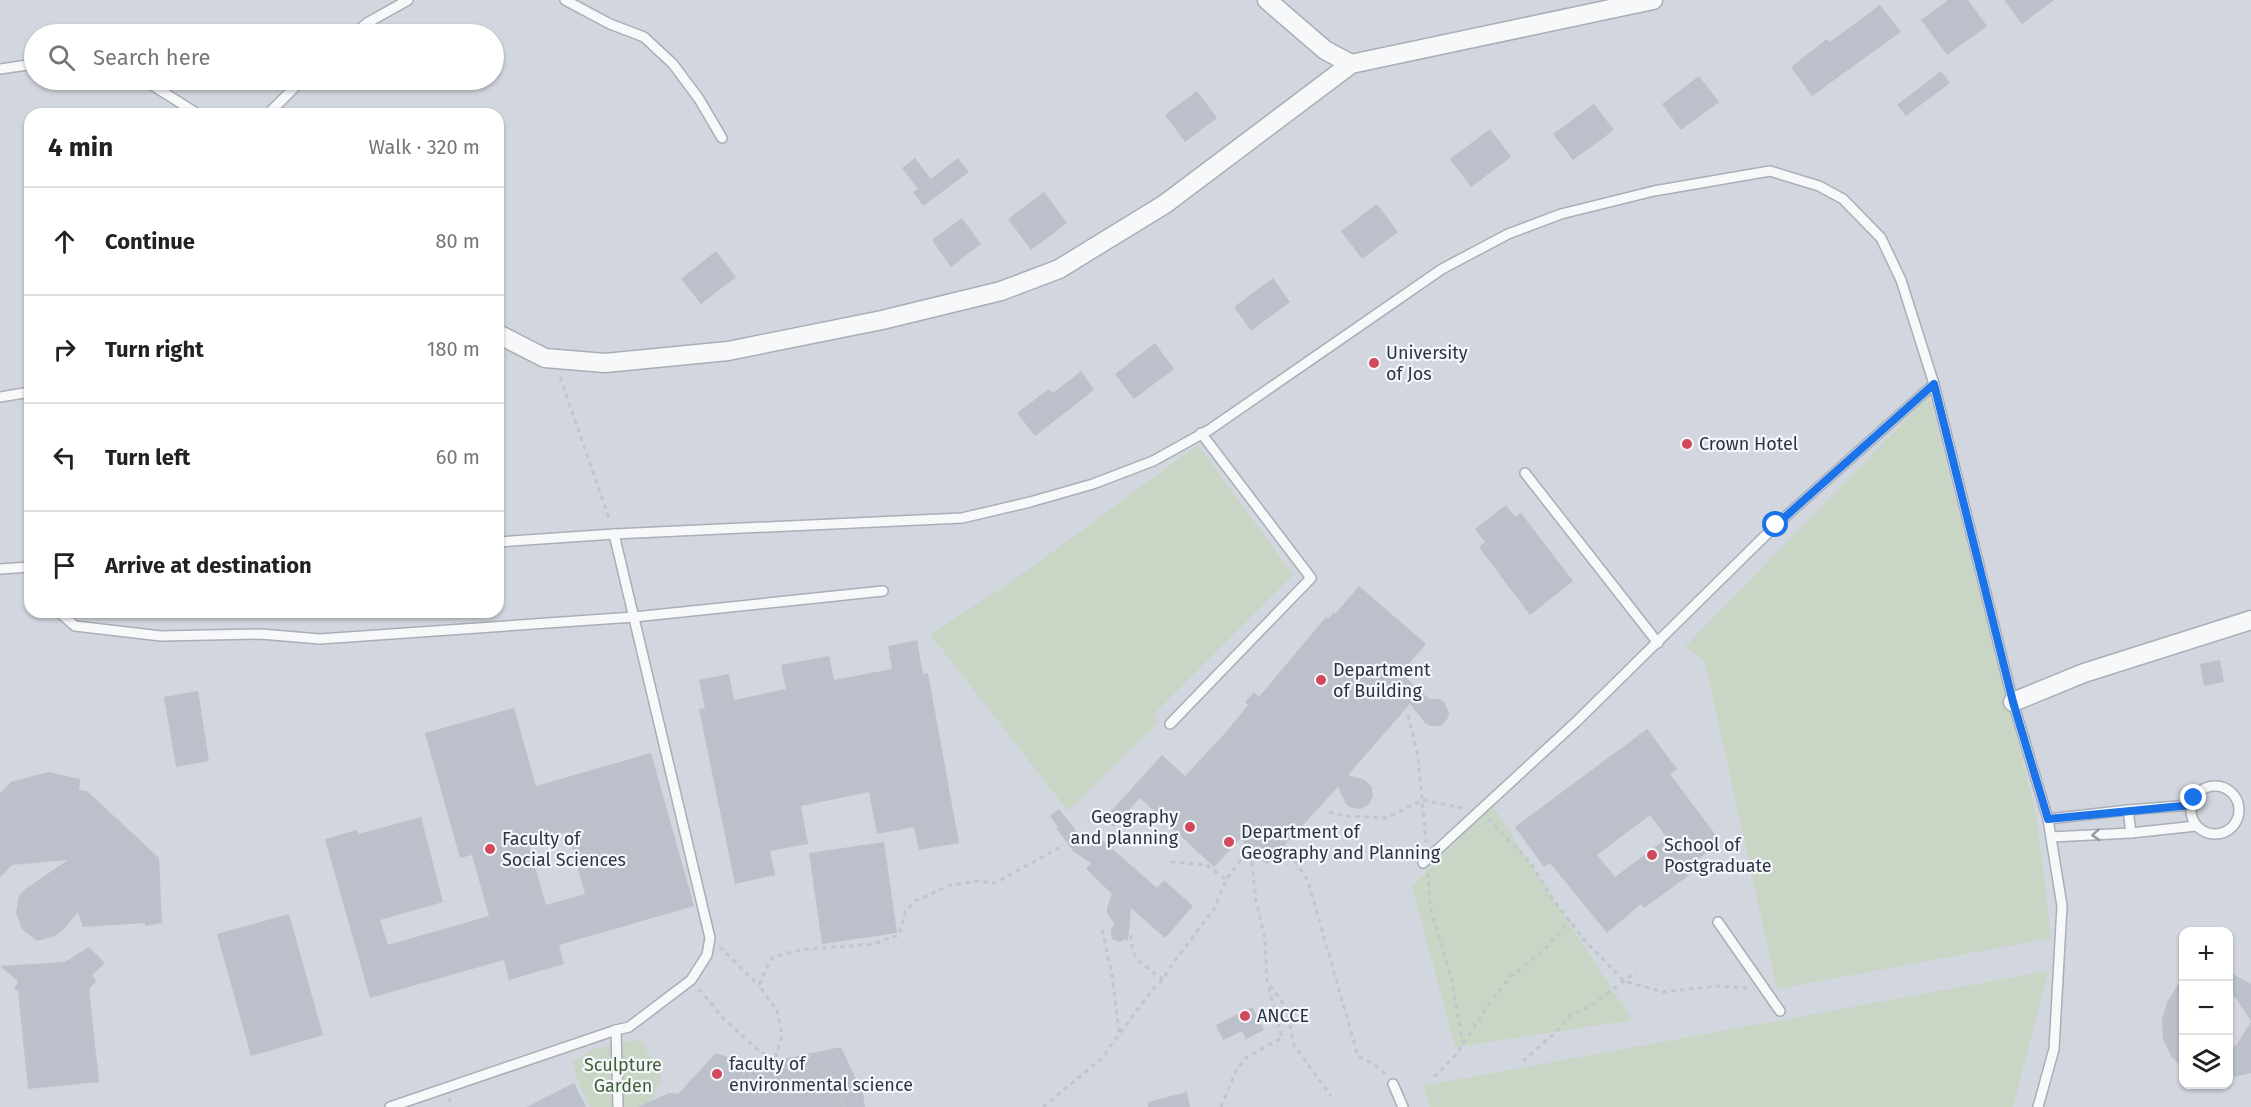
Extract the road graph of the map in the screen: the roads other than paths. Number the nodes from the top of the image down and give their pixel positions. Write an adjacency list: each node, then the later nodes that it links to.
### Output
1 (408, 0): 5 (lane)
2 (566, 0): 13 (lane)
3 (1267, 0): 6 (street)
4 (1653, 0): 6 (street)
5 (366, 24)
6 (1351, 64): 14 (street)
7 (24, 65): 8 (lane)
8 (0, 69)
9 (160, 90): 11 (lane)
10 (292, 90): 12 (lane)
11 (188, 108)
12 (274, 108)
13 (722, 138)
14 (504, 337)
15 (1934, 384): 18 (lane); 28 (lane); 29 (lane)
16 (24, 393): 17 (lane)
17 (0, 397)
18 (1201, 433): 20 (lane); 30 (lane)
19 (1525, 473): 28 (lane)
20 (614, 534): 21 (lane); 25 (lane)
21 (504, 542)
22 (24, 567): 23 (lane)
23 (0, 569)
24 (883, 591): 25 (lane)
25 (634, 617): 26 (lane); 40 (lane)
26 (66, 618)
27 (2251, 620): 29 (street)
28 (1658, 643): 37 (lane)
29 (2013, 702): 33 (lane)
30 (1170, 724)
31 (2192, 805): 32 (lane); 34 (lane); 34 (lane)
32 (2128, 810): 33 (lane); 35 (lane)
33 (2048, 819): 36 (lane)
34 (2196, 826): 35 (lane)
35 (2131, 833): 36 (lane, one-way to 36)
36 (2051, 837): 45 (lane)
37 (1425, 861)
38 (1718, 922): 39 (lane)
39 (1780, 1011)
40 (616, 1030): 42 (lane); 43 (lane)
41 (1394, 1084): 44 (lane)
42 (390, 1107)
43 (618, 1107)
44 (1402, 1107)
45 (2038, 1107)

